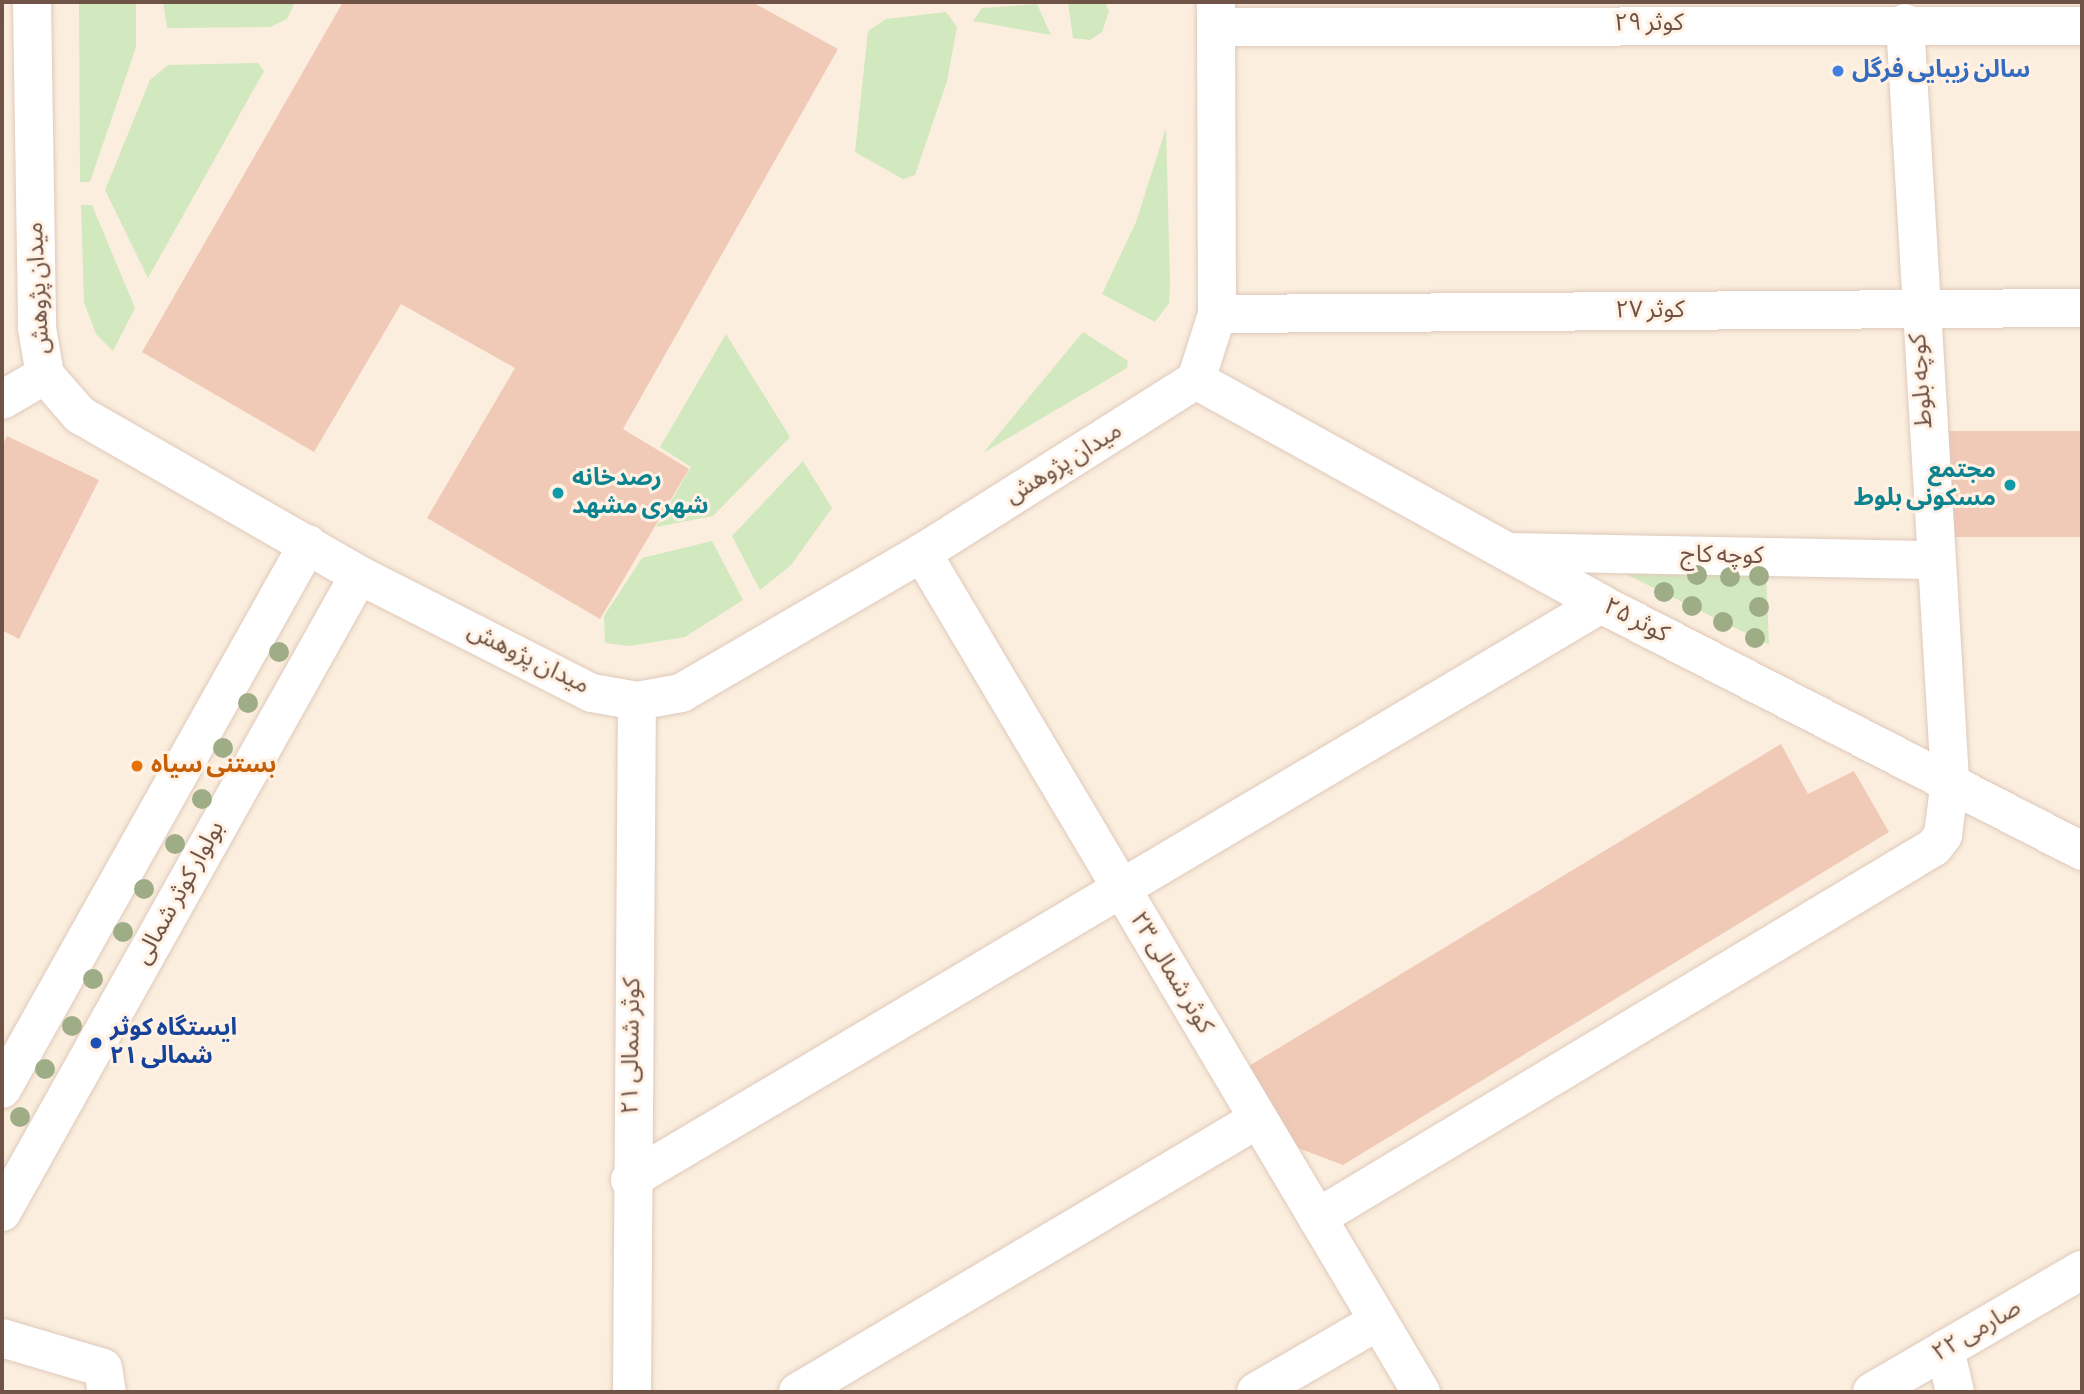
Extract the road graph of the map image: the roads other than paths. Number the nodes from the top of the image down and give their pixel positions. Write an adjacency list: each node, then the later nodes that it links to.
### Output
1 (32, 2): 6 (street, میدان پژوهش)
2 (1984, 11): 4 (street, کوثر ۲۹); 5 (street, کوثر ۲۹)
3 (1216, 15): 4 (street, کوثر ۲۹); 9 (street)
4 (1905, 23): 8 (street, کوچه بلوط)
5 (2082, 26)
6 (17, 55): 10 (street, میدان پژوهش)
7 (2082, 308): 8 (street, کوثر ۲۷)
8 (1917, 309): 9 (street, کوثر ۲۷); 16 (street, کوچه بلوط)
9 (1217, 314): 11 (street)
10 (44, 375): 12 (street); 13 (street, میدان پژوهش)
11 (1196, 380): 14 (street, کوثر ۲۵); 15 (street, میدان پژوهش)
12 (2, 400)
13 (308, 544): 17 (street, میدان پژوهش); 23 (street)
14 (1509, 552): 16 (street, کوچه کاج); 18 (street, کوثر ۲۵)
15 (922, 553): 19 (street, میدان پژوهش); 22 (street, کوثر شمالی ۲۳)
16 (1934, 560): 20 (street, کوچه بلوط)
17 (359, 575): 19 (street, میدان پژوهش); 26 (street, بولوار کوثر شمالی)
18 (1601, 604): 20 (street, کوثر ۲۵); 22 (street)
19 (638, 701): 25 (street, کوثر شمالی ۲۱)
20 (1951, 780): 21 (street, کوثر ۲۵); 27 (street, کوچه بلوط)
21 (2082, 851)
22 (1121, 887): 24 (street, کوثر شمالی ۲۳); 25 (street)
23 (2, 1089)
24 (1258, 1119): 27 (street, کوثر شمالی ۲۳); 34 (street)
25 (630, 1180): 33 (street, کوثر شمالی ۲۱)
26 (2, 1212)
27 (1317, 1218): 29 (street, کوثر شمالی ۲۳)
28 (2082, 1270): 31 (street, صارمی ۲۲)
29 (1378, 1321): 35 (street); 36 (street, کوثر شمالی ۲۳)
30 (2, 1338): 32 (street)
31 (1945, 1349): 37 (street, صارمی ۲۲); 38 (street)
32 (107, 1392)
33 (632, 1392)
34 (798, 1392)
35 (1256, 1392)
36 (1422, 1392)
37 (1872, 1392)
38 (1955, 1392)

